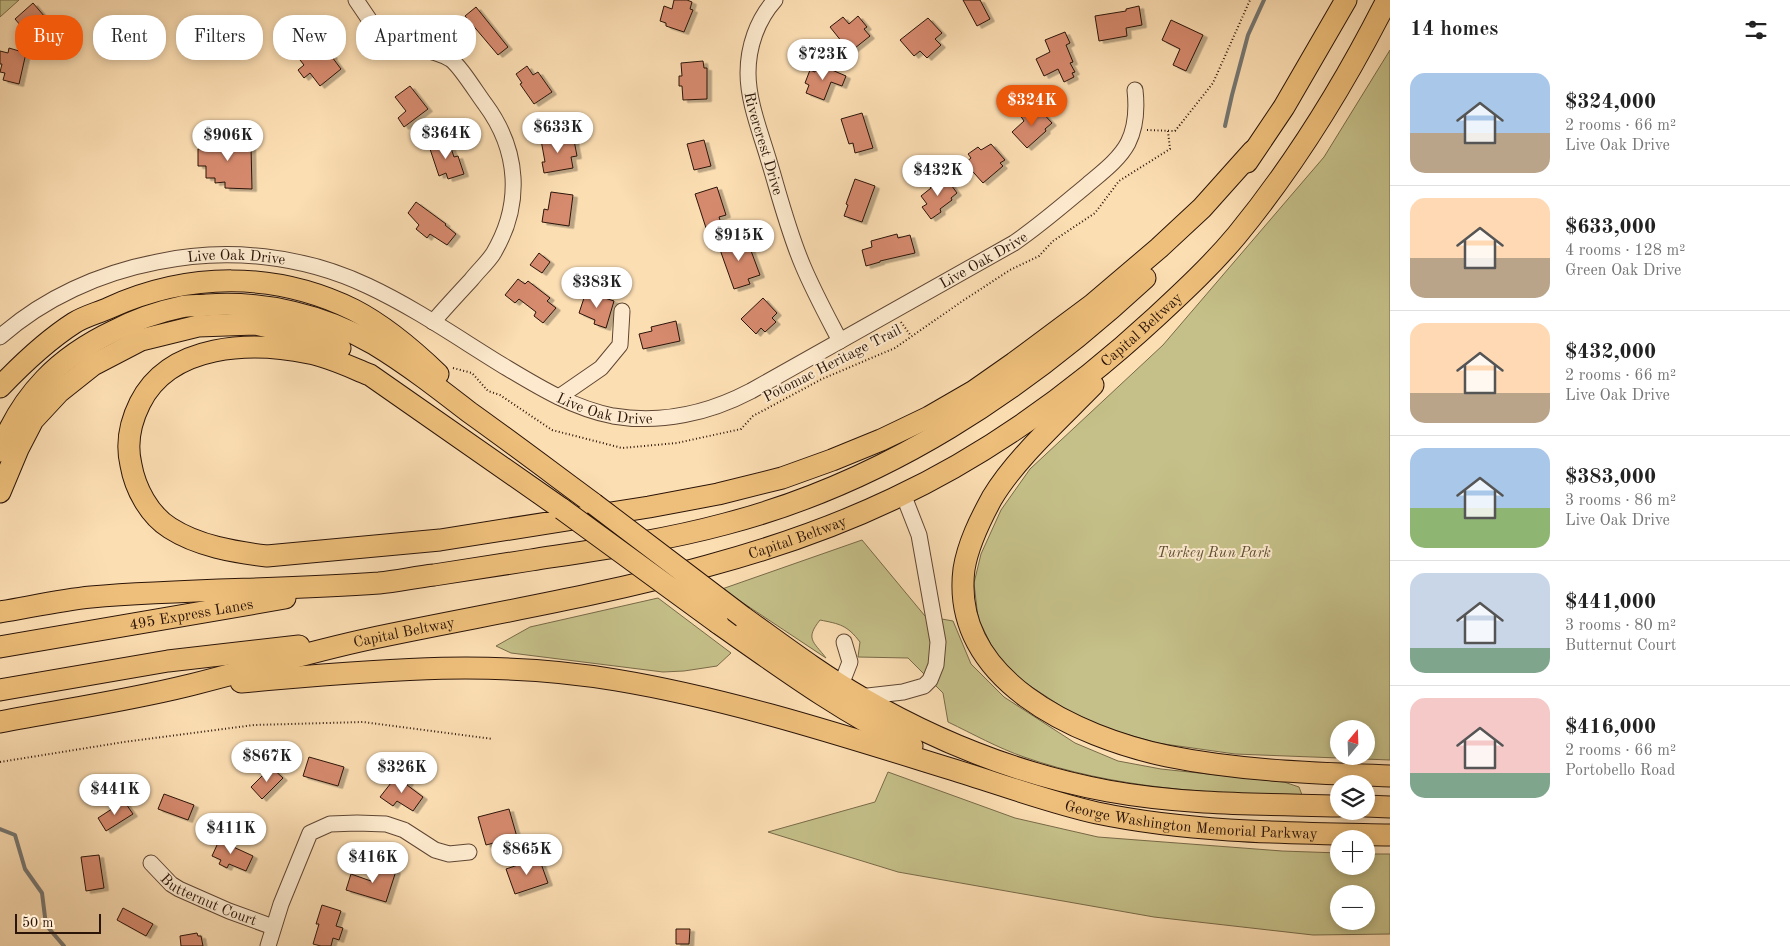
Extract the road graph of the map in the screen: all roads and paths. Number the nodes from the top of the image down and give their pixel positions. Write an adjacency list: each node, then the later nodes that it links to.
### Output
1 (356, 0): 13 (street)
2 (775, 0): 16 (street, Rivercrest Drive)
3 (1250, 0): 8 (path)
4 (1346, 0): 9 (highway)
5 (1387, 0): 10 (highway, Capital Beltway)
6 (1135, 90): 7 (street, Live Oak Drive)
7 (1133, 130): 8 (path); 12 (street, Live Oak Drive)
8 (1168, 130): 14 (path, Potomac Heritage Trail)
9 (1254, 151): 24 (highway); 25 (highway)
10 (1193, 283): 22 (highway, Capital Beltway); 37 (highway)
11 (622, 311): 19 (street)
12 (893, 311): 14 (path); 16 (street, Live Oak Drive)
13 (433, 322): 15 (street, Live Oak Drive); 19 (street, Live Oak Drive)
14 (911, 336): 17 (path, Potomac Heritage Trail)
15 (0, 337)
16 (840, 341): 19 (street, Live Oak Drive)
17 (446, 366)
18 (0, 387): 23 (highway)
19 (559, 398)
20 (0, 451): 23 (highway)
21 (0, 492): 24 (highway)
22 (903, 494): 27 (highway, Capital Beltway); 33 (street)
23 (594, 504): 30 (highway, bridge)
24 (562, 509): 38 (highway, bridge)
25 (382, 582): 26 (highway); 29 (highway, 495 Express Lanes)
26 (0, 612)
27 (364, 640): 31 (highway, Capital Beltway); 32 (highway)
28 (844, 642): 30 (street)
29 (0, 647)
30 (841, 685): 33 (highway)
31 (181, 687): 34 (highway, Capital Beltway); 38 (highway)
32 (0, 690)
33 (859, 697): 39 (highway)
34 (0, 722)
35 (493, 739): 36 (path)
36 (0, 762)
37 (1390, 776)
38 (995, 782): 42 (highway, George Washington Memorial Parkway)
39 (1330, 806)
40 (1375, 806): 41 (highway)
41 (1390, 807)
42 (1390, 836)
43 (468, 852): 45 (street)
44 (152, 863): 45 (street, Butternut Court)
45 (273, 926): 46 (street)
46 (268, 946)

